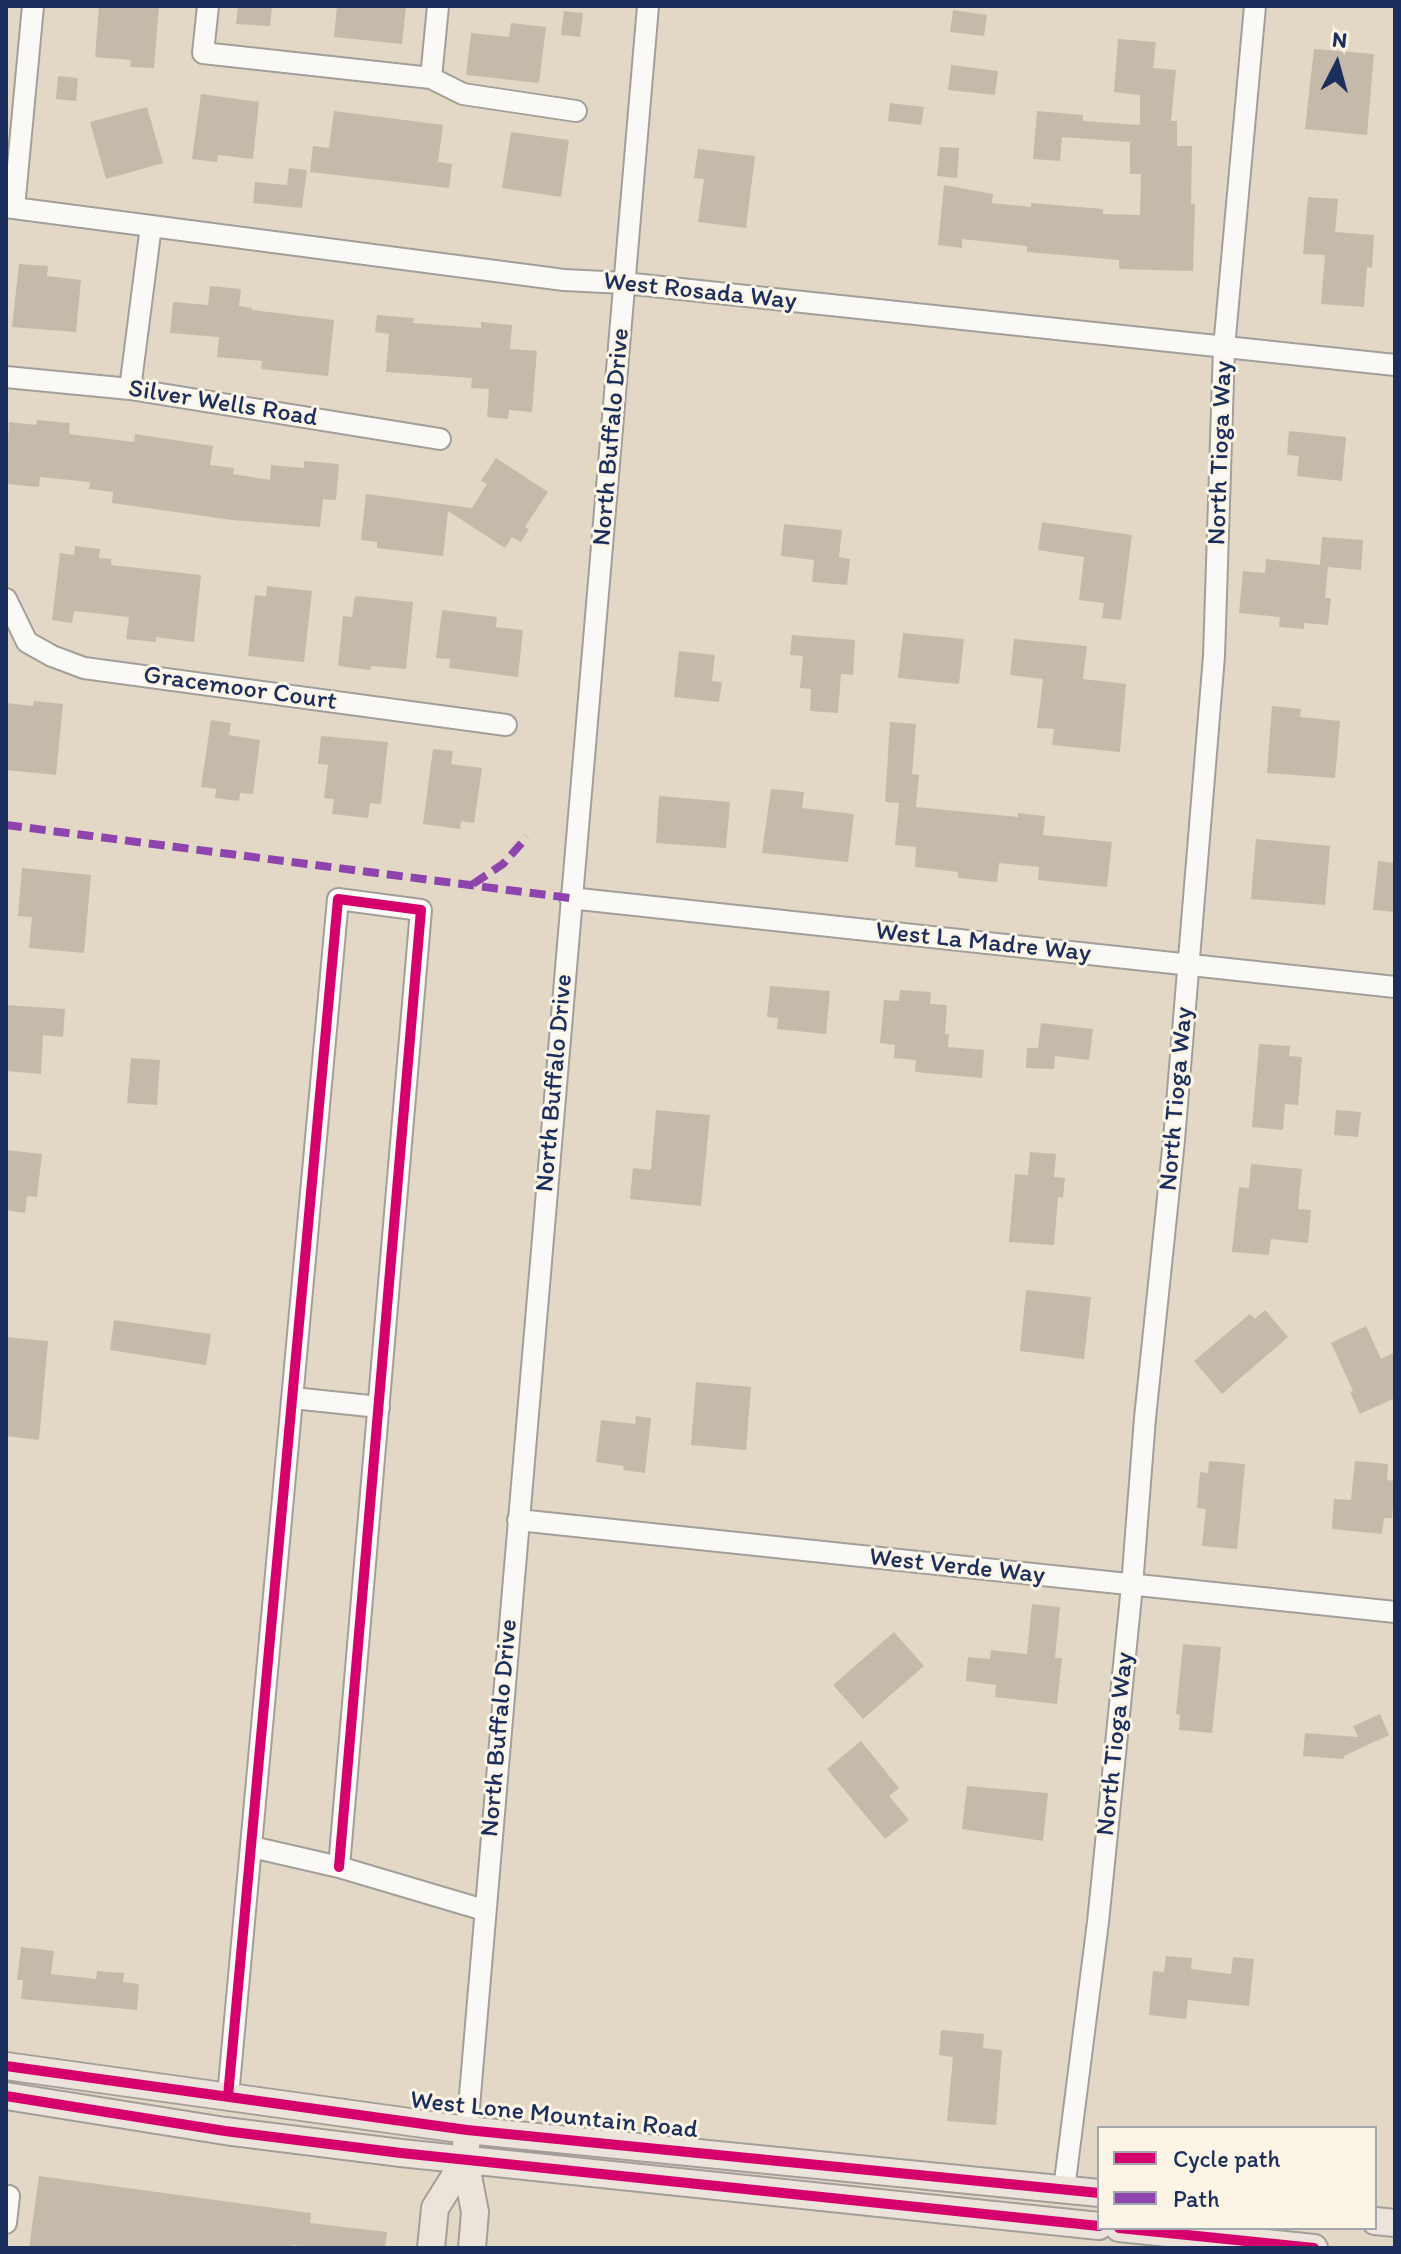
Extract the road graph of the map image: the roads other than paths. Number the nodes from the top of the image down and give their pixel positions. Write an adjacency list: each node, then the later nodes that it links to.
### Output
1 (33, 6): 8 (street)
2 (208, 6): 6 (street)
3 (438, 6): 6 (street)
4 (648, 6): 10 (street, North Buffalo Drive)
5 (1255, 6): 11 (street, North Tioga Way)
6 (431, 78): 7 (street)
7 (576, 111)
8 (10, 208): 9 (street, West Rosada Way)
9 (151, 226): 10 (street, West Rosada Way); 14 (street)
10 (624, 283): 11 (street, West Rosada Way); 18 (street, North Buffalo Drive)
11 (1224, 348): 12 (street, West Rosada Way); 19 (street, North Tioga Way)
12 (1395, 365)
13 (6, 377): 14 (street, Silver Wells Road)
14 (130, 389): 15 (street, Silver Wells Road)
15 (440, 439)
16 (6, 599): 17 (street, Gracemoor Court)
17 (506, 725)
18 (570, 898): 19 (street, West La Madre Way); 23 (street, North Buffalo Drive)
19 (1189, 965): 20 (street, West La Madre Way); 24 (street, North Tioga Way)
20 (1395, 987)
21 (293, 1398): 22 (street); 22 (street); 26 (street)
22 (379, 1407): 27 (street)
23 (518, 1520): 24 (street, West Verde Way); 28 (street, North Buffalo Drive)
24 (1132, 1586): 25 (street, West Verde Way); 34 (street, North Tioga Way)
25 (1395, 1612)
26 (252, 1847): 27 (street); 31 (street)
27 (339, 1867): 28 (street)
28 (484, 1910): 32 (street, North Buffalo Drive)
29 (6, 2066): 31 (main road, West Lone Mountain Road)
30 (6, 2096): 33 (main road, West Lone Mountain Road)
31 (228, 2096): 32 (main road, West Lone Mountain Road)
32 (467, 2130): 33 (main road, North Buffalo Drive); 34 (main road, West Lone Mountain Road)
33 (465, 2160): 38 (main road, West Lone Mountain Road); 40 (main road, North Buffalo Drive); 41 (main road, North Buffalo Drive)
34 (1064, 2189): 35 (main road, West Lone Mountain Road)
35 (1097, 2193)
36 (9, 2196): 37 (street)
37 (6, 2223)
38 (1097, 2226)
39 (1138, 2230): 42 (main road)
40 (431, 2248)
41 (472, 2248)
42 (1314, 2248)

